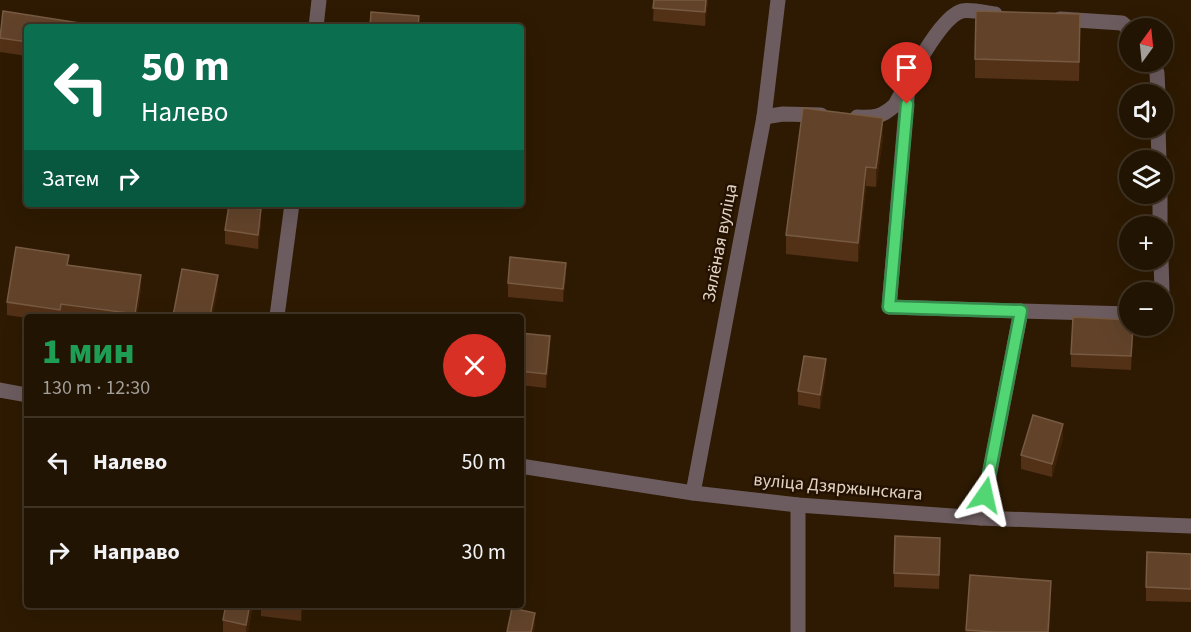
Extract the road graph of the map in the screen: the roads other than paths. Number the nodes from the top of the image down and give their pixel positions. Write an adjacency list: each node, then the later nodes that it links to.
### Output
1 (319, 0): 6 (street)
2 (778, 0): 8 (street, Зялёная вуліца)
3 (1008, 15): 7 (street)
4 (1042, 17): 5 (street)
5 (1119, 23)
6 (316, 24)
7 (909, 82): 8 (street); 10 (street)
8 (764, 117): 16 (street, Зялёная вуліца)
9 (292, 207): 11 (street)
10 (1021, 311): 12 (street); 18 (street)
11 (277, 314)
12 (1119, 314)
13 (0, 390): 14 (street)
14 (24, 394)
15 (524, 467): 16 (street, вуліца Дзяржынскага)
16 (693, 493): 17 (street, вуліца Дзяржынскага)
17 (798, 505): 18 (street, вуліца Дзяржынскага); 20 (street)
18 (981, 518): 19 (street, вуліца Дзяржынскага)
19 (1191, 526)
20 (798, 632)

